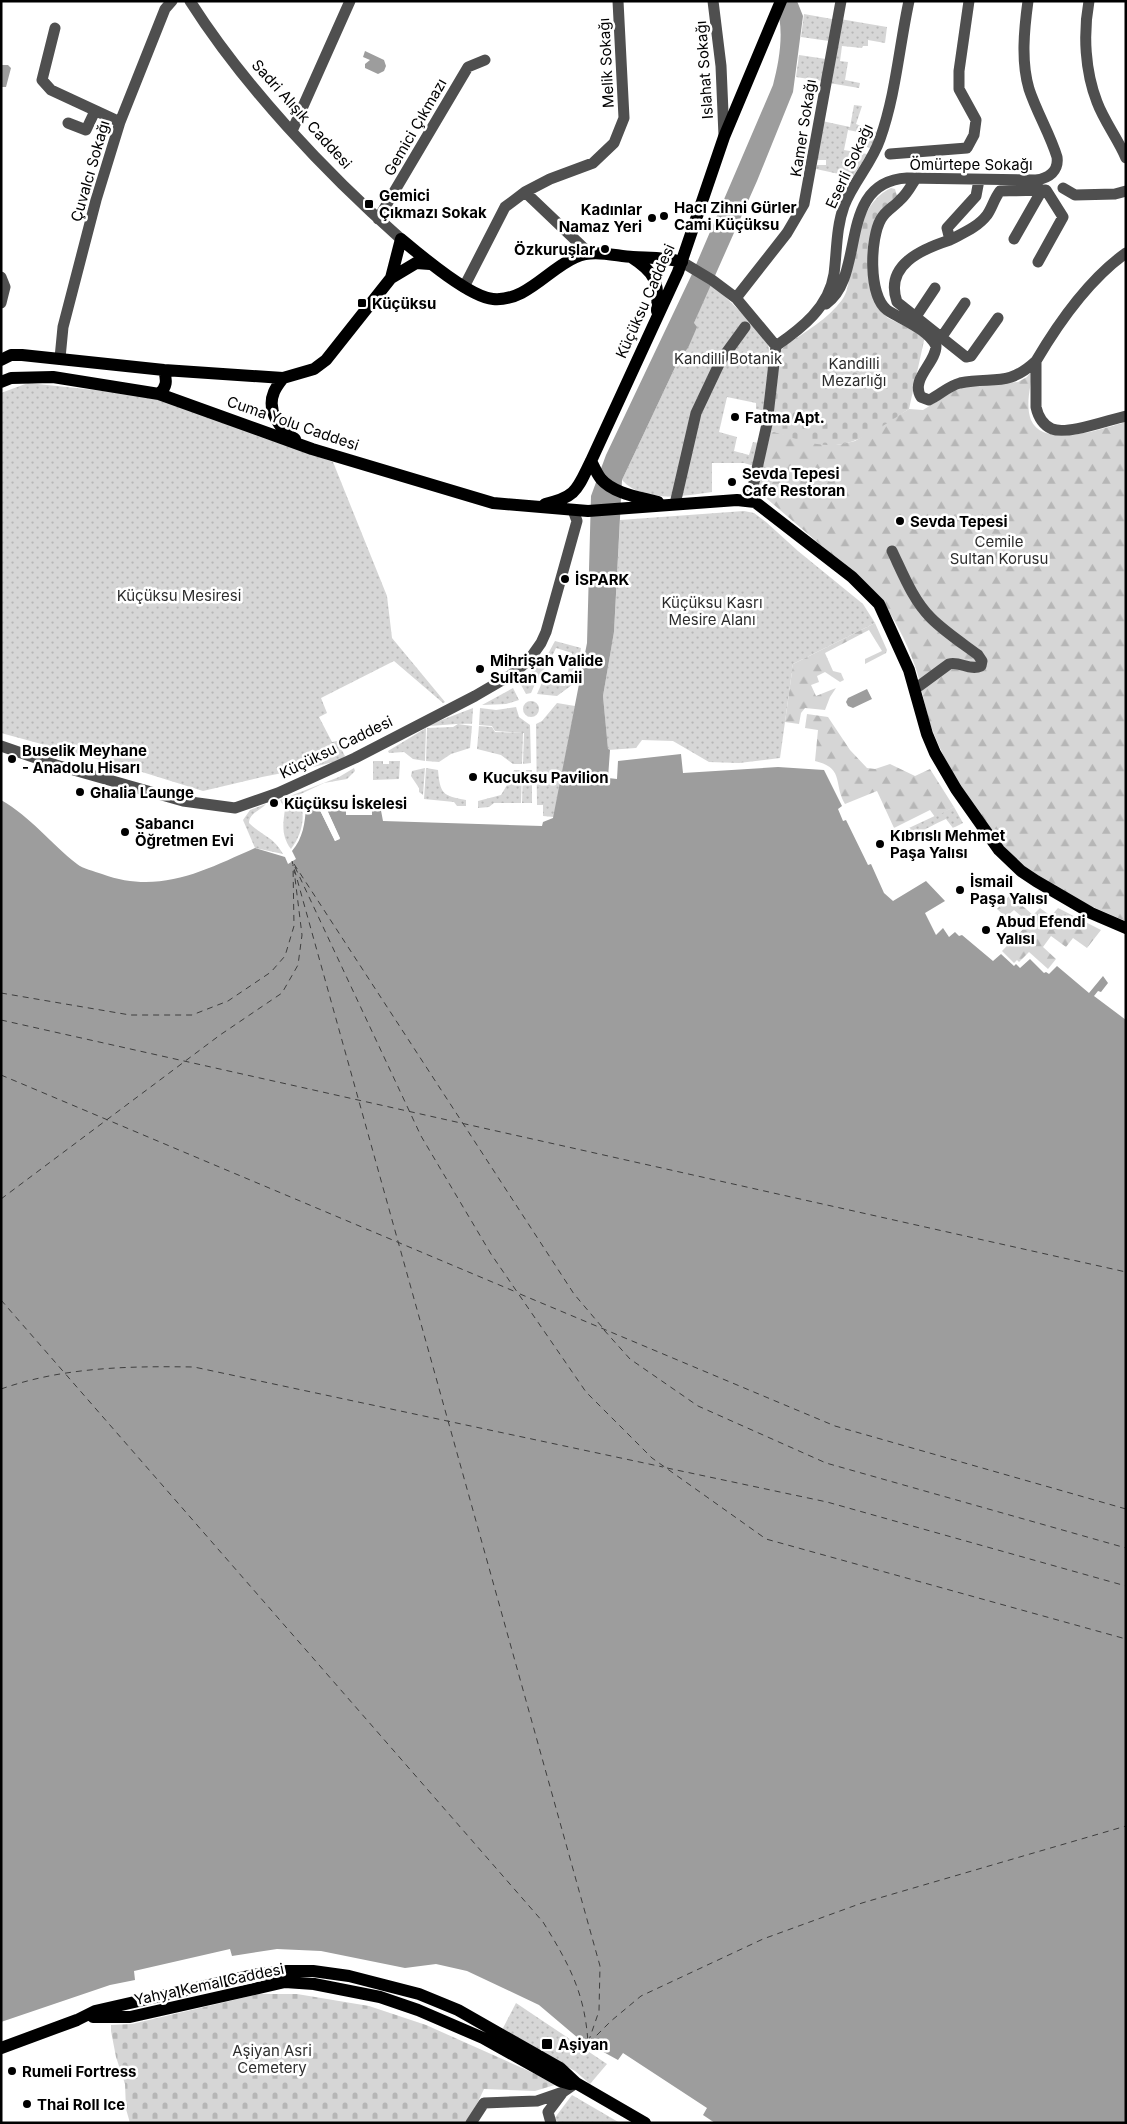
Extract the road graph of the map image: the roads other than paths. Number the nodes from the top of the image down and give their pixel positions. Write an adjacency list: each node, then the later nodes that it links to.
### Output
1 (172, 1): 16 (street, Çuvalcı Sokağı)
2 (190, 1): 12 (street, Sadri Alışık Caddesi)
3 (350, 1): 18 (street)
4 (618, 1): 27 (street, Melik Sokağı)
5 (713, 1): 19 (street, Islahat Sokağı)
6 (781, 1): 19 (main road, Küçüksu Caddesi)
7 (841, 1): 42 (street, Kamer Sokağı)
8 (910, 1): 45 (street, Eserli Sokağı)
9 (969, 1): 20 (street)
10 (1028, 1): 23 (street, Ömürtepe Sokağı)
11 (1089, 1): 21 (street)
12 (199, 6): 18 (street, Sadri Alışık Caddesi)
13 (55, 28): 15 (street)
14 (485, 60): 28 (street, Gemici Çıkmazı)
15 (95, 111): 16 (street); 17 (street)
16 (120, 122): 53 (street, Çuvalcı Sokağı)
17 (68, 123)
18 (292, 131): 28 (street, Sadri Alışık Caddesi)
19 (724, 137): 36 (main road, Küçüksu Caddesi)
20 (890, 154)
21 (1126, 158)
22 (916, 178): 23 (street, Ömürtepe Sokağı); 45 (street, Ömürtepe Sokağı); 54 (street)
23 (979, 180): 31 (street)
24 (1063, 188): 26 (street)
25 (1042, 190): 30 (street); 31 (street); 35 (street)
26 (1126, 191)
27 (525, 192): 32 (street); 40 (street, Melik Sokağı)
28 (378, 219): 29 (street, Sadri Alışık Caddesi)
29 (401, 239): 37 (main road); 39 (main road)
30 (1014, 239)
31 (950, 240): 47 (street)
32 (589, 253): 34 (main road); 40 (main road)
33 (1126, 253): 54 (street)
34 (631, 257): 36 (main road); 46 (main road)
35 (1038, 262)
36 (681, 263): 42 (street); 46 (main road, Küçüksu Caddesi)
37 (430, 264): 39 (main road); 40 (main road)
38 (1, 277): 43 (street)
39 (390, 278): 56 (main road)
40 (464, 287)
41 (935, 288): 47 (street)
42 (736, 298): 51 (street)
43 (1, 302)
44 (965, 303): 50 (street)
45 (820, 307): 51 (street, Eserli Sokağı)
46 (656, 318): 61 (main road, Küçüksu Caddesi)
47 (915, 318): 50 (street)
48 (998, 318): 50 (street)
49 (745, 327): 63 (street)
50 (942, 338)
51 (776, 346): 62 (street)
52 (5, 356): 53 (main road, Cuma Yolu Caddesi)
53 (60, 358): 55 (main road, Cuma Yolu Caddesi)
54 (1036, 361): 59 (street)
55 (164, 370): 56 (main road, Cuma Yolu Caddesi); 58 (main road)
56 (283, 378): 60 (main road)
57 (1, 382): 58 (main road, Cuma Yolu Caddesi)
58 (159, 394): 60 (main road, Cuma Yolu Caddesi)
59 (1126, 416)
60 (312, 449): 64 (main road, Cuma Yolu Caddesi)
61 (591, 461): 63 (main road); 64 (main road, Küçüksu Caddesi)
62 (750, 500): 63 (main road); 67 (main road)
63 (671, 504): 65 (main road, Cuma Yolu Caddesi)
64 (512, 505): 65 (main road, Cuma Yolu Caddesi)
65 (575, 516): 68 (street, Küçüksu Caddesi)
66 (892, 551): 67 (street)
67 (915, 689): 69 (main road)
68 (1, 746)
69 (1126, 928)
70 (1, 2048): 71 (main road, Yahya Kemal Caddesi)
71 (576, 2083): 72 (street); 75 (main road, Yahya Kemal Caddesi)
72 (563, 2092): 73 (street); 74 (street)
73 (471, 2123)
74 (551, 2123)
75 (645, 2123)

